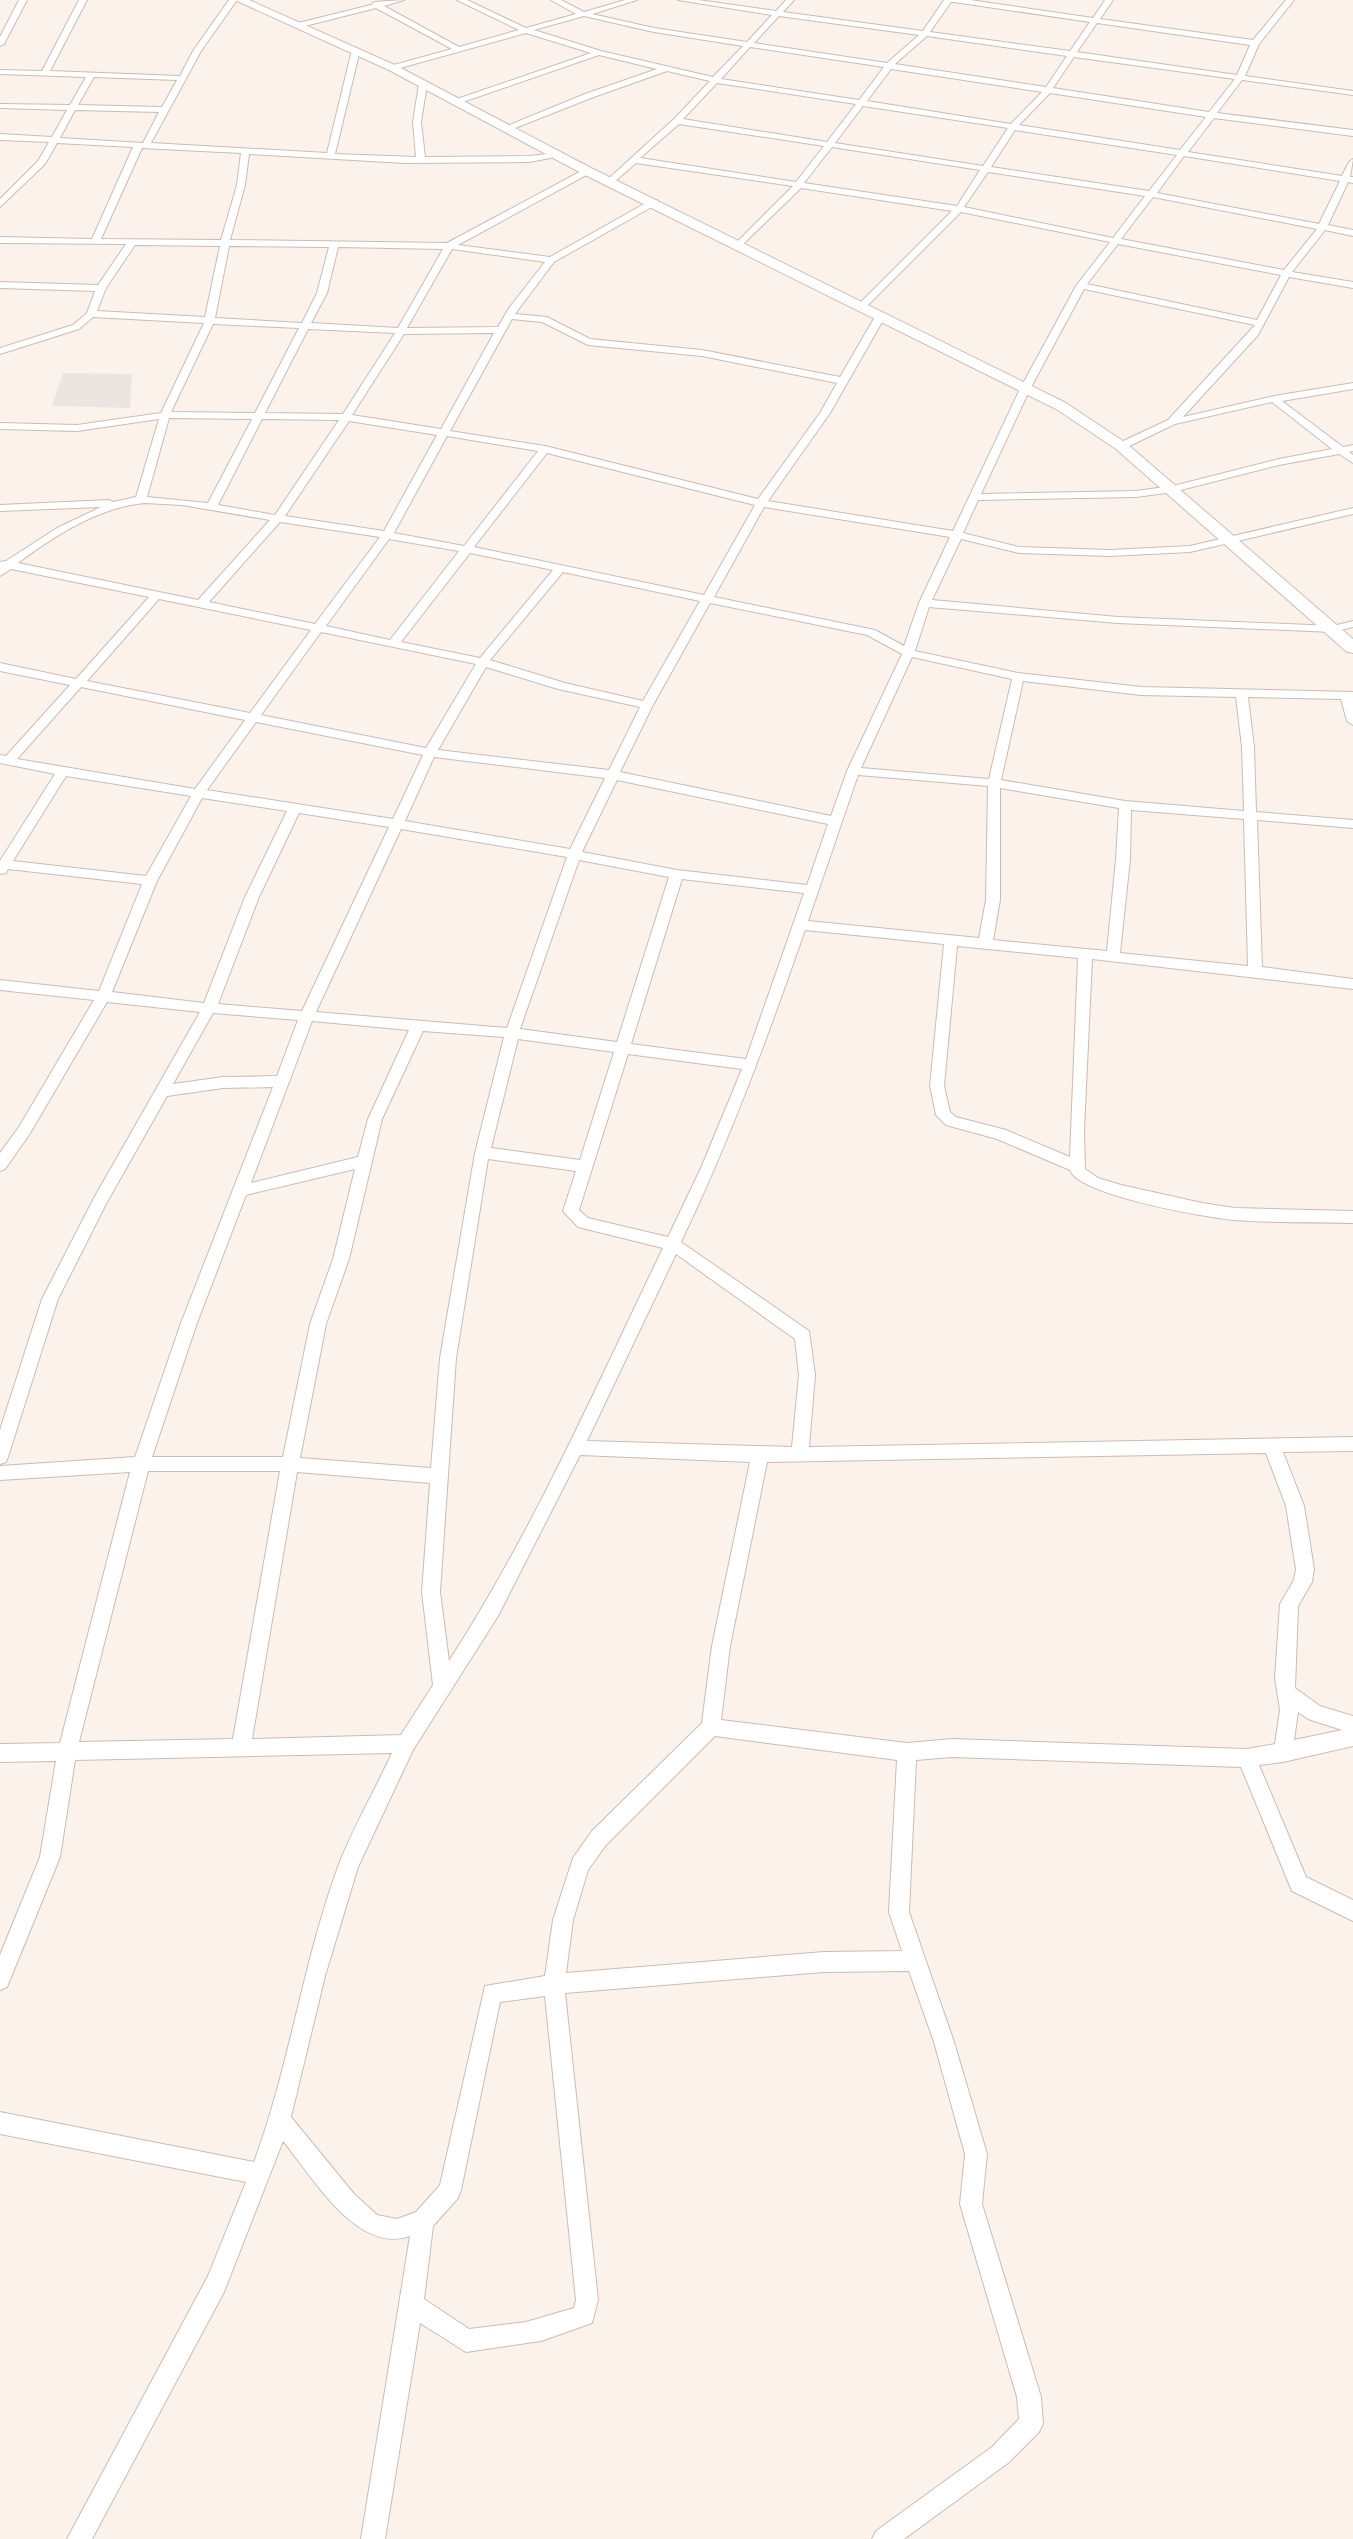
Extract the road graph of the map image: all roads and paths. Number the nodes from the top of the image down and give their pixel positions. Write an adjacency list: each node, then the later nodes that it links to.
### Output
1 (23, 0): 25 (street)
2 (83, 0): 34 (street)
3 (233, 0): 36 (street)
4 (240, 0): 20 (street)
5 (366, 0): 16 (street)
6 (400, 0): 16 (street)
7 (461, 0): 21 (street)
8 (555, 0): 18 (street)
9 (634, 0): 18 (street)
10 (681, 0): 17 (street)
11 (790, 0): 17 (street)
12 (948, 0): 22 (street)
13 (954, 0): 19 (street)
14 (1108, 0): 19 (street)
15 (1290, 0): 24 (street)
16 (376, 5): 20 (street); 26 (street)
17 (777, 13): 22 (street); 23 (street)
18 (583, 14): 21 (street); 23 (street)
19 (1093, 22): 24 (street); 29 (street)
20 (297, 26): 27 (street)
21 (525, 30): 26 (street); 28 (street)
22 (926, 33): 29 (street); 30 (street)
23 (748, 43): 30 (street); 38 (street)
24 (1255, 43): 37 (street)
25 (0, 44)
26 (456, 48): 31 (street)
27 (356, 50): 31 (street); 58 (street)
28 (599, 53): 32 (street); 43 (street)
29 (1072, 55): 37 (street); 41 (street)
30 (890, 65): 41 (street); 44 (street)
31 (393, 68): 39 (street)
32 (665, 69): 38 (street); 51 (street)
33 (3, 72): 34 (street); 40 (street)
34 (45, 73): 35 (street)
35 (91, 75): 36 (street); 46 (street)
36 (182, 78): 47 (street)
37 (1239, 79): 42 (street); 48 (street)
38 (715, 80): 44 (street); 49 (street)
39 (423, 83): 43 (street); 61 (street)
40 (0, 85)
41 (1048, 90): 48 (street); 50 (street)
42 (1353, 93)
43 (457, 102): 51 (street)
44 (862, 102): 50 (street); 55 (street)
45 (0, 106): 46 (street)
46 (75, 108): 47 (street); 54 (street)
47 (166, 110): 56 (street)
48 (1211, 115): 52 (street); 59 (street)
49 (677, 121): 55 (street); 62 (street)
50 (1013, 127): 59 (street); 64 (street)
51 (510, 128): 60 (street)
52 (1353, 133)
53 (0, 137): 54 (street)
54 (55, 139): 56 (street); 71 (street)
55 (828, 144): 64 (street); 68 (street)
56 (141, 146): 57 (street); 77 (street)
57 (246, 152): 58 (street); 79 (street)
58 (331, 154): 61 (street)
59 (1179, 154): 66 (street); 69 (street)
60 (557, 156): 61 (street); 65 (street)
61 (421, 160)
62 (635, 160): 67 (street); 68 (street)
63 (1353, 162): 66 (street)
64 (987, 169): 69 (street); 72 (street)
65 (587, 171): 67 (street); 82 (street)
66 (1348, 179): 73 (street)
67 (610, 181): 70 (street)
68 (797, 187): 72 (street); 81 (street)
69 (1149, 194): 73 (street); 76 (street)
70 (654, 202): 81 (street); 83 (street)
71 (0, 204)
72 (959, 209): 76 (street); 89 (street)
73 (1322, 228): 74 (street); 84 (street)
74 (1353, 233)
75 (0, 240): 77 (street)
76 (1113, 240): 84 (street); 87 (street)
77 (94, 242): 78 (street)
78 (132, 242): 79 (street); 88 (street)
79 (225, 242): 80 (street); 93 (street)
80 (334, 244): 82 (street); 95 (street)
81 (739, 245): 89 (street)
82 (449, 246): 83 (street); 97 (street)
83 (551, 260): 92 (street)
84 (1286, 274): 86 (street); 94 (street)
85 (0, 285): 88 (street)
86 (1353, 285)
87 (1081, 286): 94 (street); 101 (street)
88 (101, 288): 90 (street)
89 (862, 306): 91 (street)
90 (91, 313): 93 (street); 98 (street)
91 (881, 315): 99 (street); 101 (street)
92 (509, 316): 96 (street); 99 (street)
93 (209, 322): 95 (street); 104 (street)
94 (1260, 323): 106 (street)
95 (304, 325): 97 (street); 103 (street)
96 (501, 330): 97 (street); 108 (street)
97 (403, 331): 105 (street)
98 (0, 351)
99 (844, 382): 118 (street)
100 (1353, 386): 102 (street)
101 (1025, 389): 109 (street); 115 (street)
102 (1274, 399): 106 (street); 112 (street)
103 (258, 414): 104 (street); 105 (street); 120 (street)
104 (165, 415): 107 (street); 116 (street)
105 (344, 416): 108 (street); 122 (street)
106 (1172, 422): 109 (street)
107 (0, 426)
108 (443, 433): 111 (street); 123 (street)
109 (1121, 446): 114 (street)
110 (1353, 448): 112 (street)
111 (545, 449): 118 (street); 126 (street)
112 (1339, 450): 113 (street); 114 (street)
113 (1353, 460)
114 (1173, 489): 115 (street); 125 (street)
115 (975, 497): 124 (street)
116 (141, 500): 117 (street); 120 (street)
117 (126, 501): 119 (street); 127 (street)
118 (761, 503): 124 (street); 130 (street)
119 (0, 508)
120 (211, 508): 122 (street)
121 (1353, 512): 125 (street)
122 (278, 518): 123 (street); 132 (street)
123 (388, 533): 126 (street); 134 (street)
124 (959, 535): 125 (street); 131 (street)
125 (1232, 539): 135 (street)
126 (469, 550): 128 (street); 136 (street)
127 (2, 567): 129 (street)
128 (559, 568): 130 (street); 139 (street)
129 (157, 595): 132 (street); 142 (street)
130 (709, 598): 138 (street); 145 (street)
131 (925, 603): 135 (street); 138 (street)
132 (201, 604): 134 (street)
133 (1353, 624): 135 (street)
134 (318, 629): 136 (street); 146 (street)
135 (1333, 629): 137 (street)
136 (393, 644): 139 (street)
137 (1353, 648)
138 (908, 653): 141 (street); 150 (street)
139 (484, 662): 145 (street); 148 (street)
140 (0, 667): 142 (street)
141 (1018, 677): 143 (street); 153 (street)
142 (79, 685): 146 (street); 149 (street)
143 (1242, 695): 144 (street); 157 (street)
144 (1349, 696): 147 (street)
145 (647, 705): 152 (street)
146 (251, 716): 148 (street); 154 (street)
147 (1353, 721)
148 (430, 753): 152 (street); 159 (street)
149 (4, 760): 151 (street)
150 (853, 771): 153 (street); 158 (street)
151 (63, 772): 154 (street); 162 (street)
152 (614, 775): 158 (street); 161 (street)
153 (994, 783): 155 (street); 168 (street)
154 (199, 792): 156 (street); 164 (street)
155 (1125, 805): 157 (street); 170 (street)
156 (295, 807): 159 (street); 175 (street)
157 (1248, 814): 160 (street); 171 (street)
158 (836, 821): 165 (street)
159 (396, 823): 161 (street); 176 (street)
160 (1353, 824)
161 (574, 855): 163 (street); 178 (street)
162 (2, 868): 164 (street)
163 (677, 874): 165 (street); 179 (street)
164 (150, 881): 174 (street)
165 (813, 890): 166 (street)
166 (800, 925): 167 (street); 180 (street)
167 (951, 940): 168 (street); 187 (street)
168 (985, 944): 169 (street)
169 (1086, 954): 170 (street); 187 (street)
170 (1113, 957): 171 (street)
171 (1255, 971): 172 (street)
172 (1353, 984)
173 (0, 985): 174 (street)
174 (104, 995): 175 (street); 185 (street)
175 (209, 1008): 176 (street); 182 (street)
176 (308, 1014): 177 (street); 181 (street)
177 (419, 1024): 178 (street); 184 (street)
178 (512, 1033): 179 (street); 183 (street)
179 (624, 1047): 180 (street); 186 (street)
180 (751, 1065): 190 (street)
181 (283, 1082): 182 (street); 188 (street)
182 (164, 1091): 196 (street)
183 (482, 1153): 186 (street); 200 (street)
184 (364, 1161): 188 (street); 198 (street)
185 (0, 1165)
186 (584, 1166): 190 (street)
187 (1076, 1166): 189 (street)
188 (240, 1191): 197 (street)
189 (1353, 1217)
190 (673, 1244): 193 (street); 194 (street)
191 (1271, 1444): 192 (street); 194 (street); 202 (street)
192 (1353, 1444)
193 (575, 1448): 195 (street); 201 (street)
194 (800, 1454): 195 (street)
195 (760, 1455): 204 (street)
196 (0, 1457)
197 (141, 1464): 198 (street); 199 (street); 208 (street)
198 (290, 1464): 200 (street); 207 (street)
199 (0, 1473)
200 (440, 1476): 201 (street)
201 (443, 1688): 206 (street)
202 (1286, 1692): 203 (street); 211 (street)
203 (1353, 1725)
204 (711, 1727): 209 (street); 216 (street)
205 (1353, 1737): 211 (street)
206 (406, 1744): 207 (street); 217 (street)
207 (241, 1746): 208 (street)
208 (67, 1751): 210 (street); 215 (street)
209 (906, 1752): 212 (street); 214 (street)
210 (0, 1753)
211 (1283, 1753): 212 (street)
212 (1247, 1758): 213 (street)
213 (1353, 1911)
214 (916, 1961): 216 (street); 224 (street)
215 (0, 1980)
216 (554, 1984): 220 (street); 221 (street)
217 (280, 2120): 219 (street); 220 (street)
218 (0, 2123): 219 (street)
219 (260, 2174): 222 (street)
220 (423, 2221): 221 (street)
221 (414, 2306): 223 (street)
222 (79, 2539)
223 (373, 2539)
224 (884, 2539)

